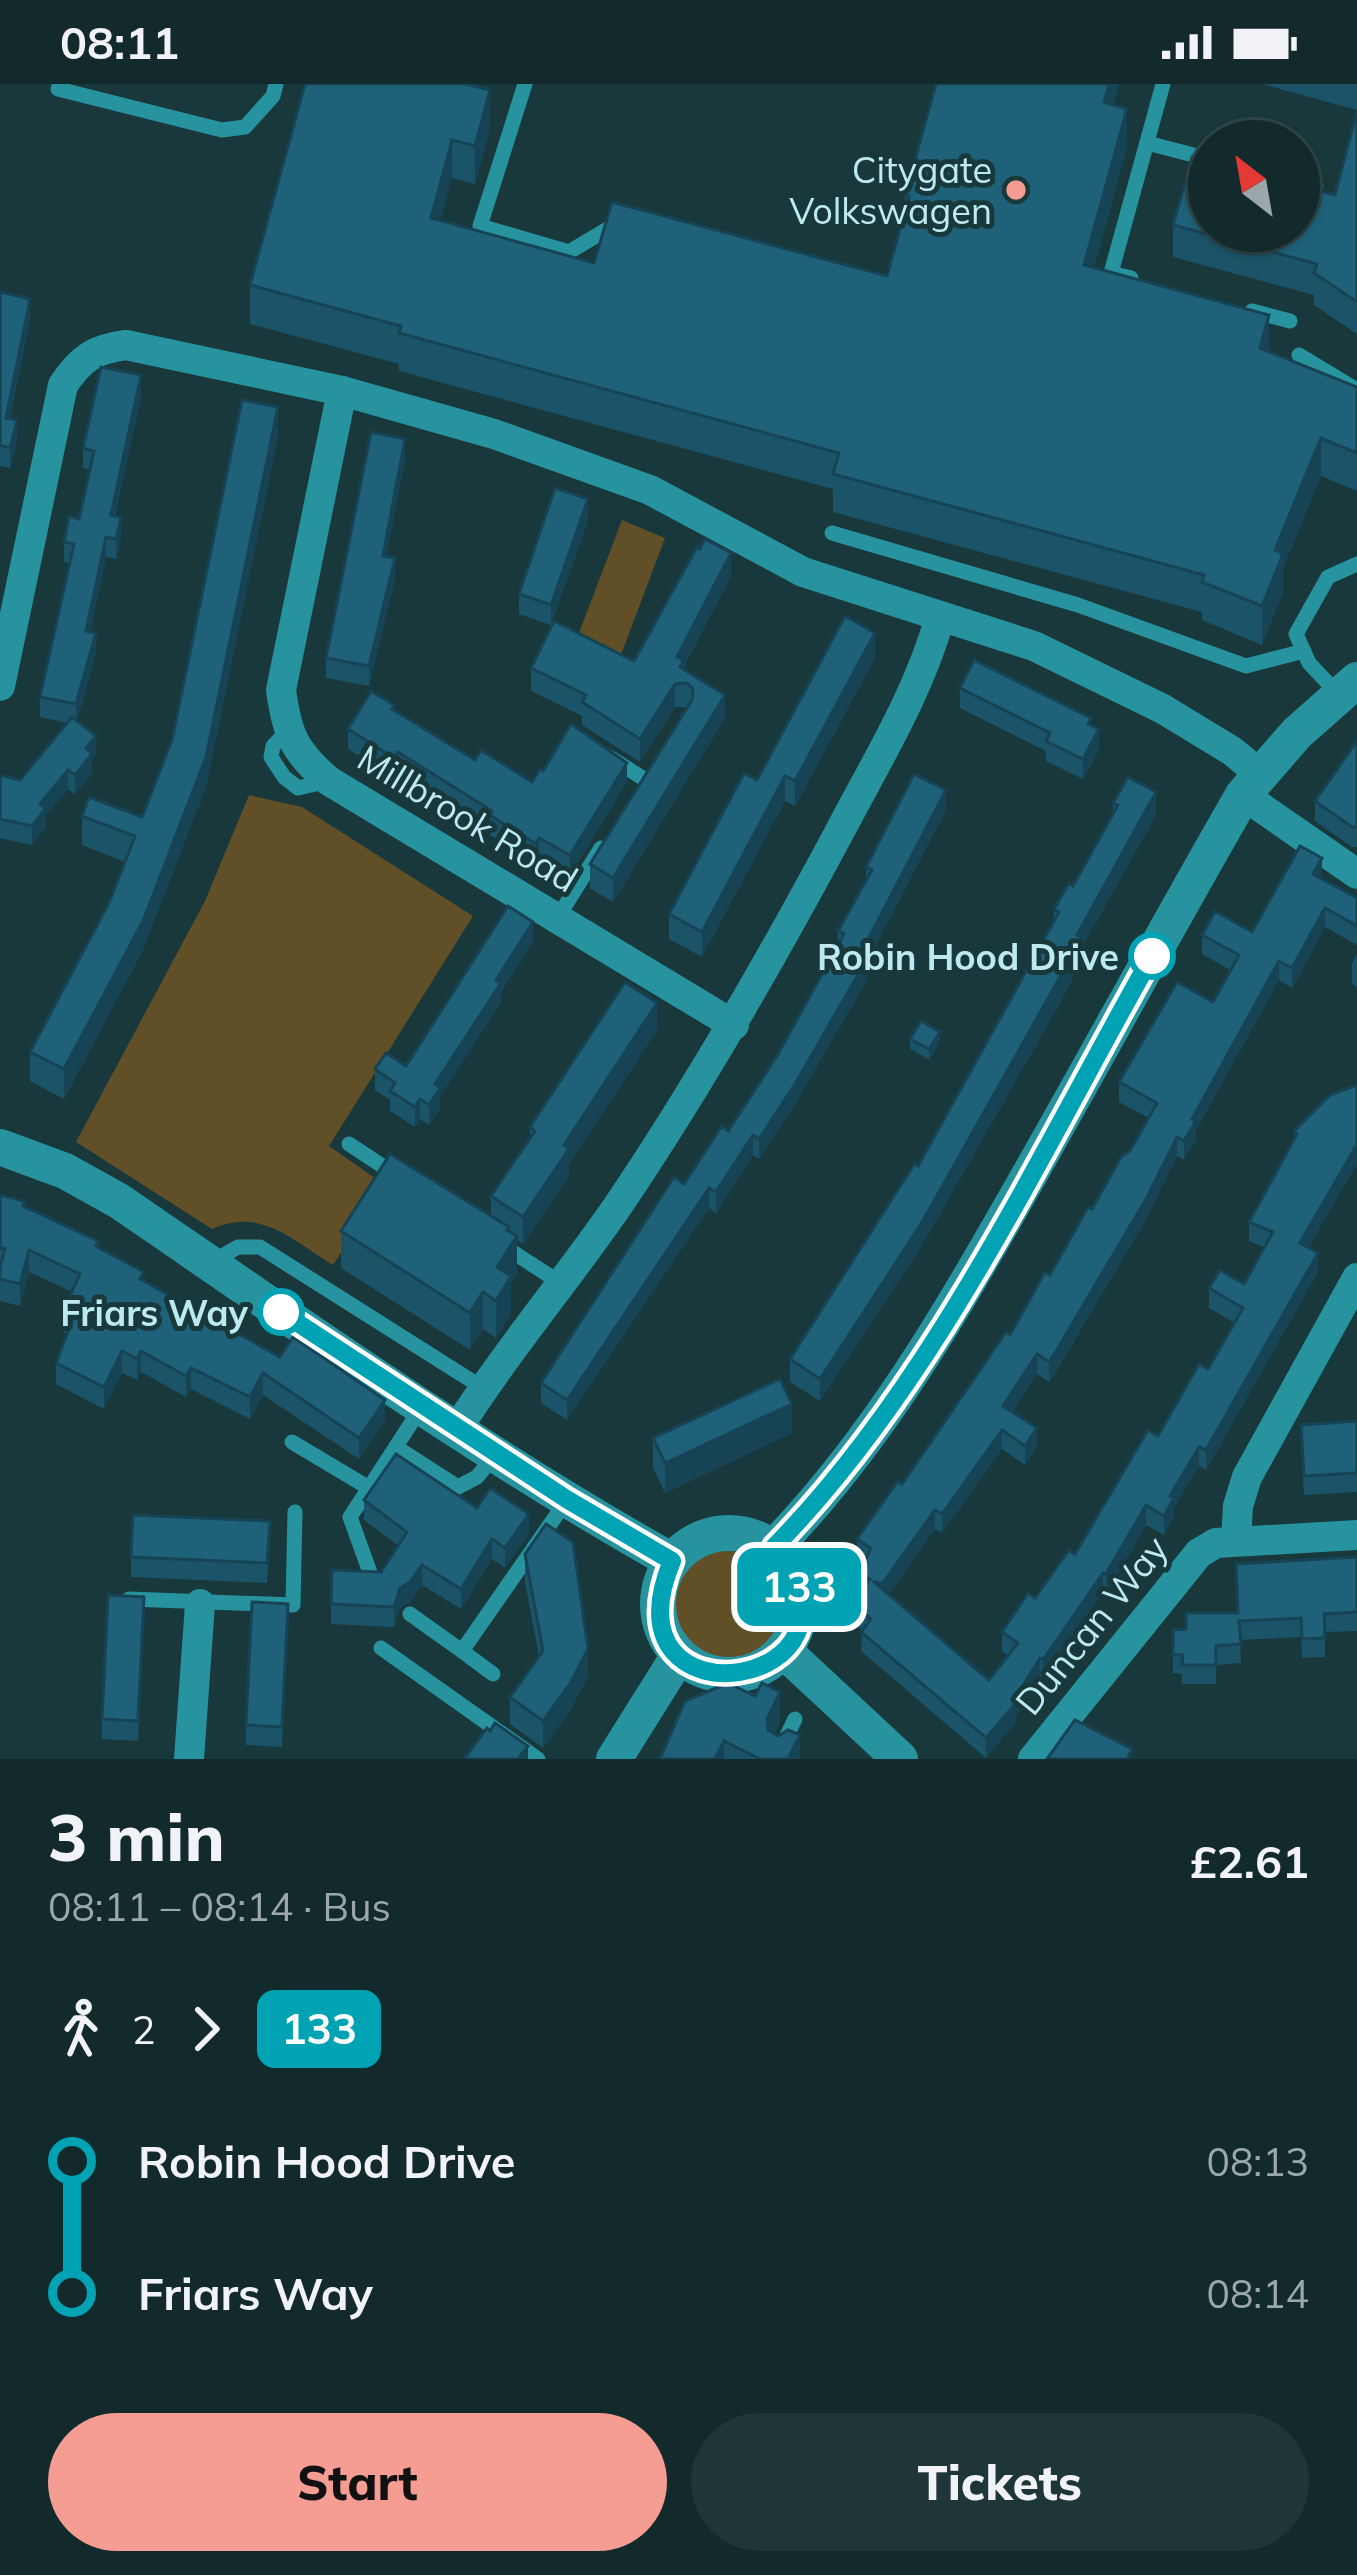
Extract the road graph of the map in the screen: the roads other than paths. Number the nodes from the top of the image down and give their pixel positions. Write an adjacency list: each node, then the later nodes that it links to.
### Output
1 (277, 84): 4 (lane)
2 (1162, 84): 5 (lane)
3 (520, 86): 7 (lane)
4 (64, 88)
5 (1147, 142): 6 (lane); 8 (lane)
6 (1188, 153)
7 (634, 233)
8 (1156, 285)
9 (1245, 309): 10 (lane)
10 (1290, 322)
11 (1298, 355): 12 (lane)
12 (1357, 390)
13 (342, 391): 16 (street); 18 (street); 27 (street, Millbrook Road)
14 (832, 533): 17 (lane)
15 (1357, 563): 17 (lane)
16 (940, 617): 23 (street); 28 (street)
17 (1304, 651): 19 (lane)
18 (0, 686)
19 (1347, 687): 23 (street)
20 (596, 748): 22 (lane)
21 (653, 764): 22 (lane)
22 (644, 779): 24 (lane)
23 (1251, 785): 26 (street); 47 (street)
24 (631, 799)
25 (607, 838): 27 (lane)
26 (1357, 874)
27 (558, 917): 28 (street, Millbrook Road)
28 (734, 1025): 35 (street)
29 (349, 1144): 31 (lane)
30 (0, 1147): 33 (street)
31 (407, 1182)
32 (484, 1233): 35 (lane)
33 (210, 1263): 36 (lane); 37 (street)
34 (1357, 1278): 46 (street)
35 (562, 1284): 36 (street)
36 (483, 1388): 38 (street)
37 (423, 1406): 38 (street); 40 (lane)
38 (458, 1429): 41 (street)
39 (292, 1442): 42 (lane)
40 (396, 1447): 41 (lane); 42 (lane)
41 (496, 1454): 43 (street)
42 (369, 1488): 49 (lane)
43 (568, 1500): 48 (street); 55 (lane)
44 (296, 1512): 51 (lane)
45 (1357, 1535): 46 (street, Duncan Way)
46 (1236, 1541): 64 (street, Duncan Way)
47 (774, 1547): 48 (street); 54 (street)
48 (672, 1561): 56 (street)
49 (372, 1578)
50 (129, 1599): 51 (lane)
51 (200, 1604): 60 (street)
52 (410, 1614): 55 (lane)
53 (381, 1648): 61 (lane)
54 (784, 1650): 56 (street); 63 (street)
55 (462, 1651): 57 (lane)
56 (678, 1658): 62 (street)
57 (493, 1674)
58 (795, 1719): 59 (lane)
59 (778, 1754)
60 (189, 1759)
61 (538, 1759)
62 (614, 1759)
63 (900, 1759)
64 (1033, 1759)

